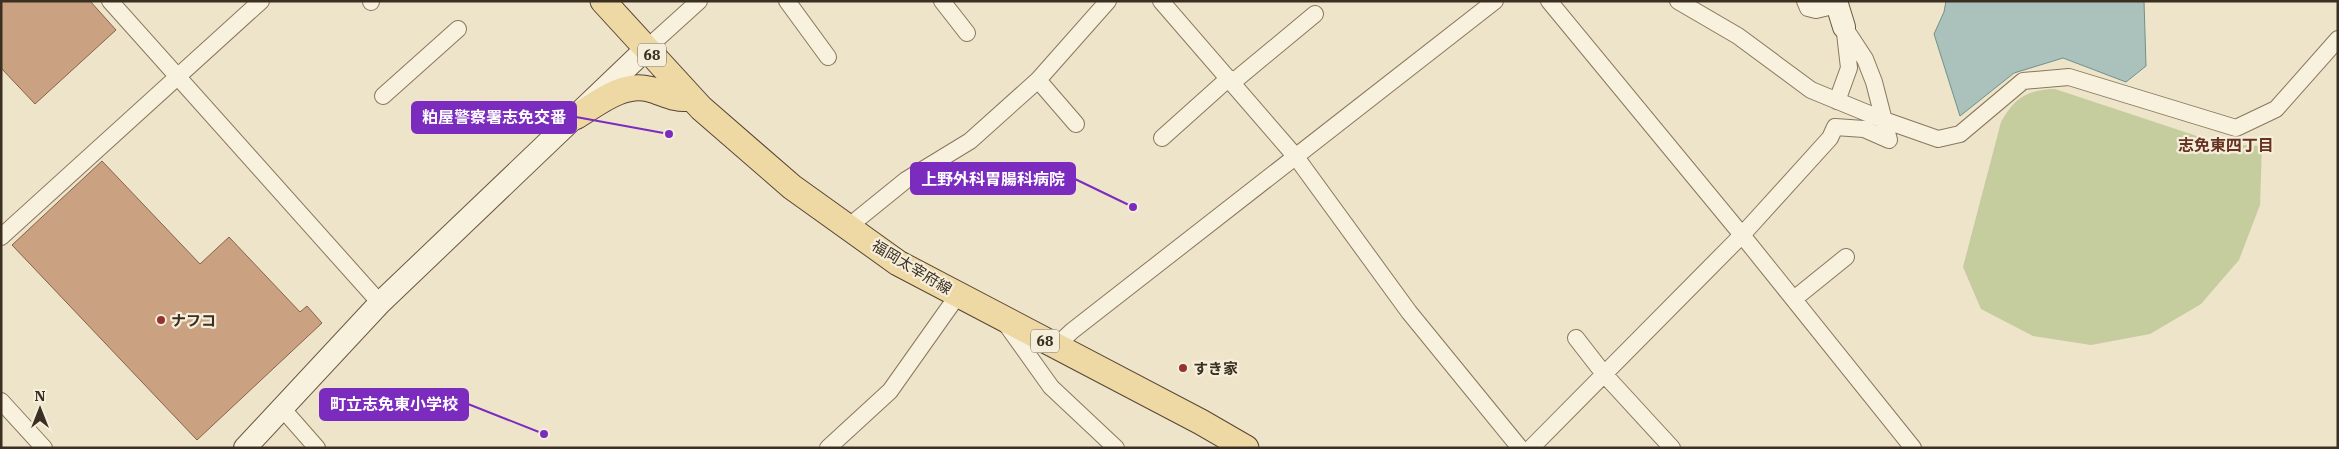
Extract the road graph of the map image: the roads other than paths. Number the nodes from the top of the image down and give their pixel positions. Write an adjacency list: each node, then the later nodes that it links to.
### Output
1 (110, 1): 21 (street)
2 (261, 1): 21 (street)
3 (603, 1): 19 (main road, 福岡太宰府線 / 68)
4 (699, 1): 19 (street)
5 (787, 1): 20 (street)
6 (942, 1): 17 (street)
7 (1108, 1): 22 (street)
8 (1161, 1): 23 (street)
9 (1495, 1): 31 (street)
10 (1549, 1): 33 (street)
11 (1678, 1): 26 (street)
12 (1805, 1): 13 (street)
13 (1837, 3): 15 (street)
14 (1316, 14): 23 (street)
15 (1844, 27): 26 (street); 28 (street)
16 (458, 29): 24 (street)
17 (967, 33)
18 (2338, 39): 28 (street)
19 (646, 49): 25 (main road, 福岡太宰府線 / 68); 27 (street)
20 (828, 57)
21 (179, 78): 34 (street); 38 (street)
22 (1038, 80): 29 (street); 32 (street)
23 (1231, 80): 30 (street); 31 (street)
24 (383, 96)
25 (689, 98): 27 (main road); 32 (main road, 福岡太宰府線 / 68)
26 (1836, 101): 28 (street)
27 (575, 117): 38 (street)
28 (1884, 120): 33 (street)
29 (1076, 124)
30 (1162, 138)
31 (1296, 157): 41 (street); 51 (street)
32 (848, 228): 36 (main road, 福岡太宰府線 / 68)
33 (1742, 234): 37 (street); 42 (street)
34 (1, 237)
35 (1846, 257): 37 (street)
36 (958, 295): 39 (main road, 福岡太宰府線 / 68); 48 (street)
37 (1794, 299): 54 (street)
38 (380, 303): 44 (street)
39 (1004, 320): 41 (main road, 福岡太宰府線 / 68); 49 (street)
40 (1576, 338): 42 (street)
41 (1056, 346): 50 (main road, 福岡太宰府線 / 68)
42 (1604, 374): 52 (street); 53 (street)
43 (1, 401): 45 (street)
44 (281, 407): 46 (street); 47 (street)
45 (44, 448)
46 (245, 448)
47 (317, 448)
48 (828, 448)
49 (1116, 448)
50 (1246, 448)
51 (1520, 448)
52 (1531, 448)
53 (1672, 448)
54 (1913, 448)

